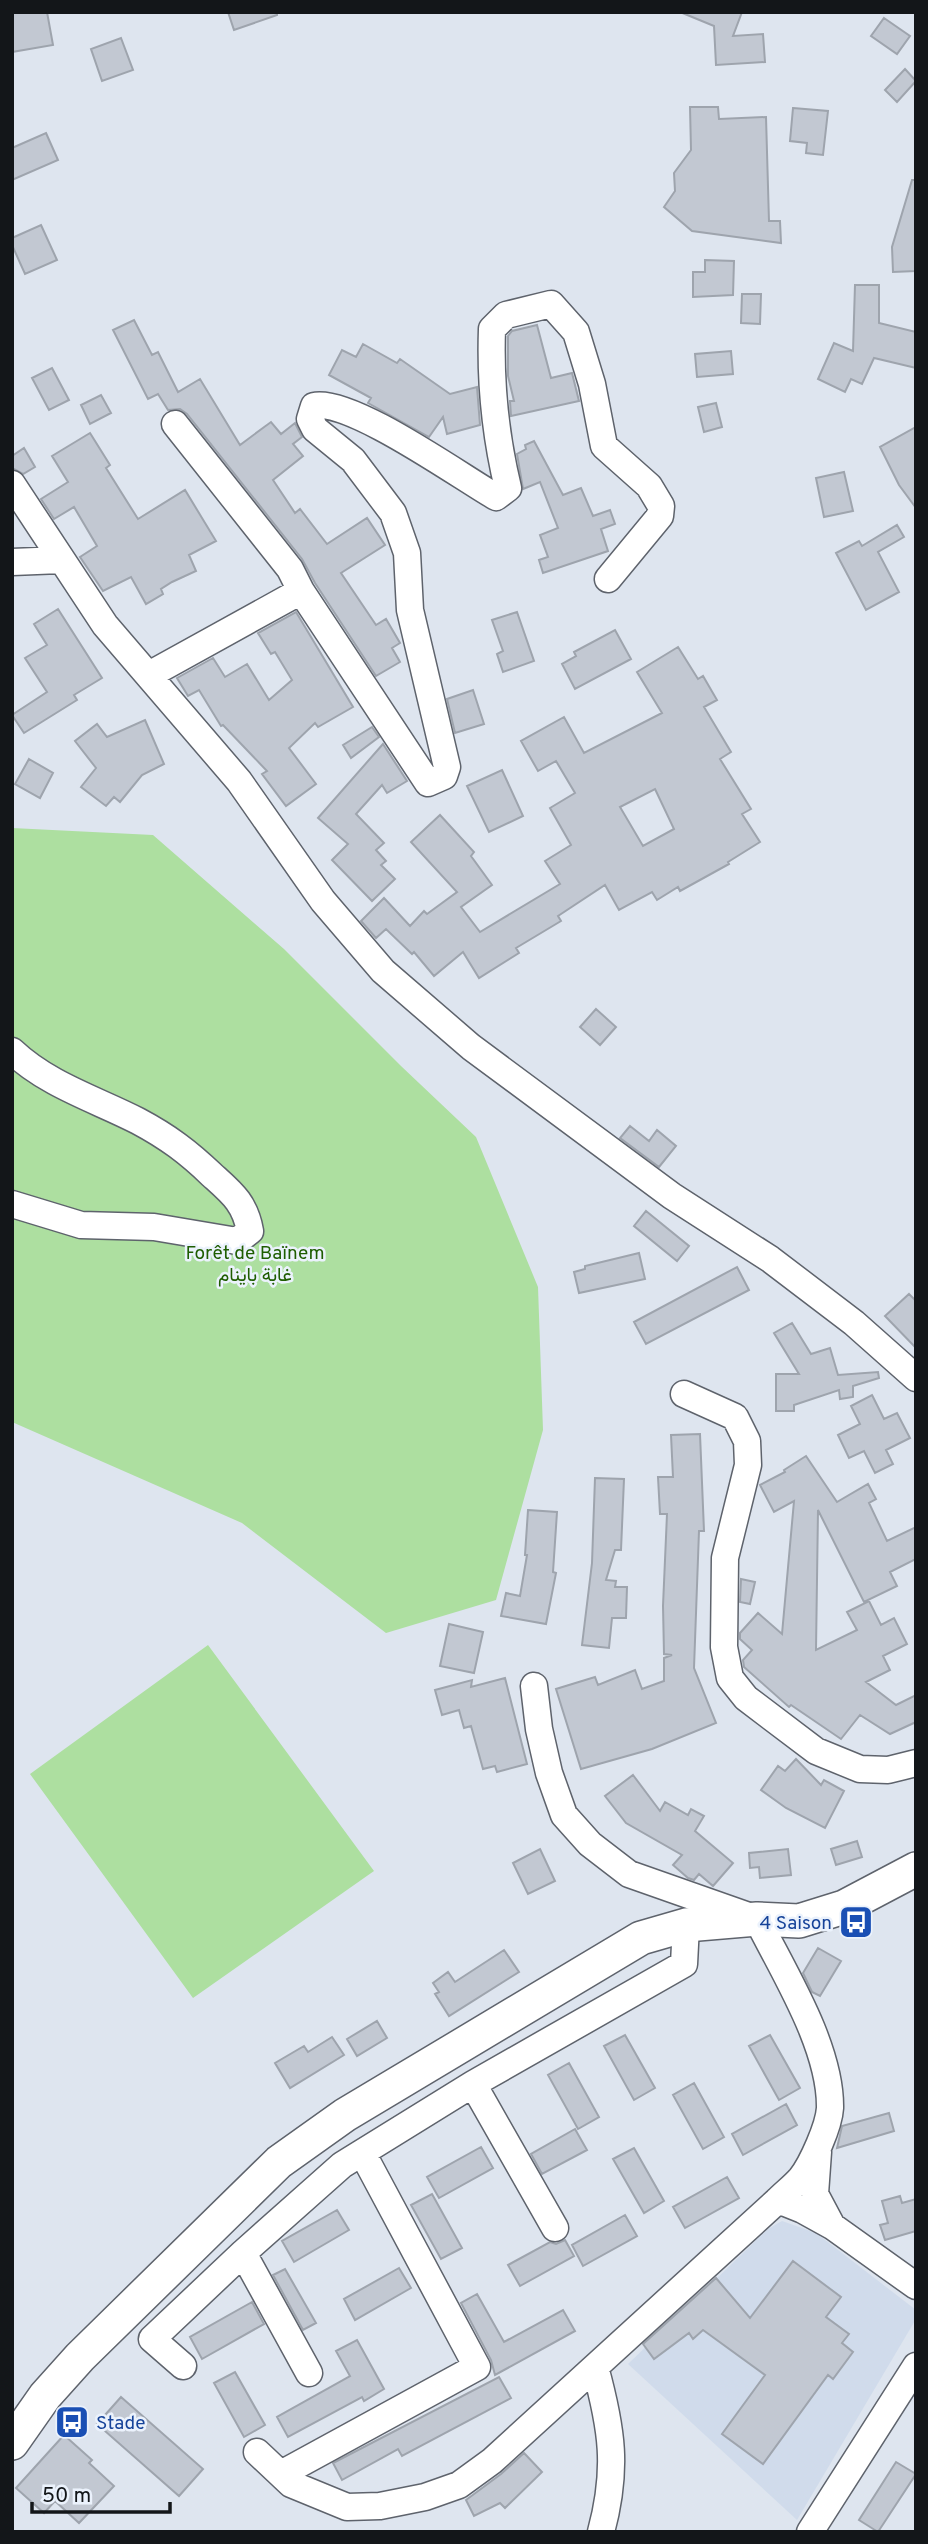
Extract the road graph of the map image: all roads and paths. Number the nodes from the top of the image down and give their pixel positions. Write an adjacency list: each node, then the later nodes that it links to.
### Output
1 (175, 424): 6 (street)
2 (12, 484): 3 (street)
3 (61, 559): 4 (street); 7 (street)
4 (12, 562)
5 (608, 579): 6 (street)
6 (301, 591): 7 (street)
7 (149, 675): 10 (street)
8 (12, 1051): 9 (street)
9 (12, 1204)
10 (916, 1378)
11 (684, 1394): 13 (street)
12 (534, 1686): 15 (street)
13 (916, 1763)
14 (916, 1869): 15 (main road)
15 (757, 1919): 16 (main road); 18 (street)
16 (686, 1926): 17 (street); 29 (main road)
17 (473, 2084): 19 (street); 22 (street)
18 (818, 2146): 20 (street); 21 (street)
19 (363, 2154): 23 (street); 31 (street)
20 (778, 2200): 21 (street); 27 (street)
21 (832, 2227): 24 (street)
22 (555, 2228)
23 (243, 2253): 26 (street); 28 (street)
24 (916, 2286)
25 (916, 2365): 33 (street)
26 (183, 2367)
27 (595, 2367): 31 (street); 32 (street)
28 (309, 2373)
29 (12, 2443)
30 (257, 2452): 31 (street)
31 (281, 2474)
32 (601, 2532)
33 (810, 2532)

